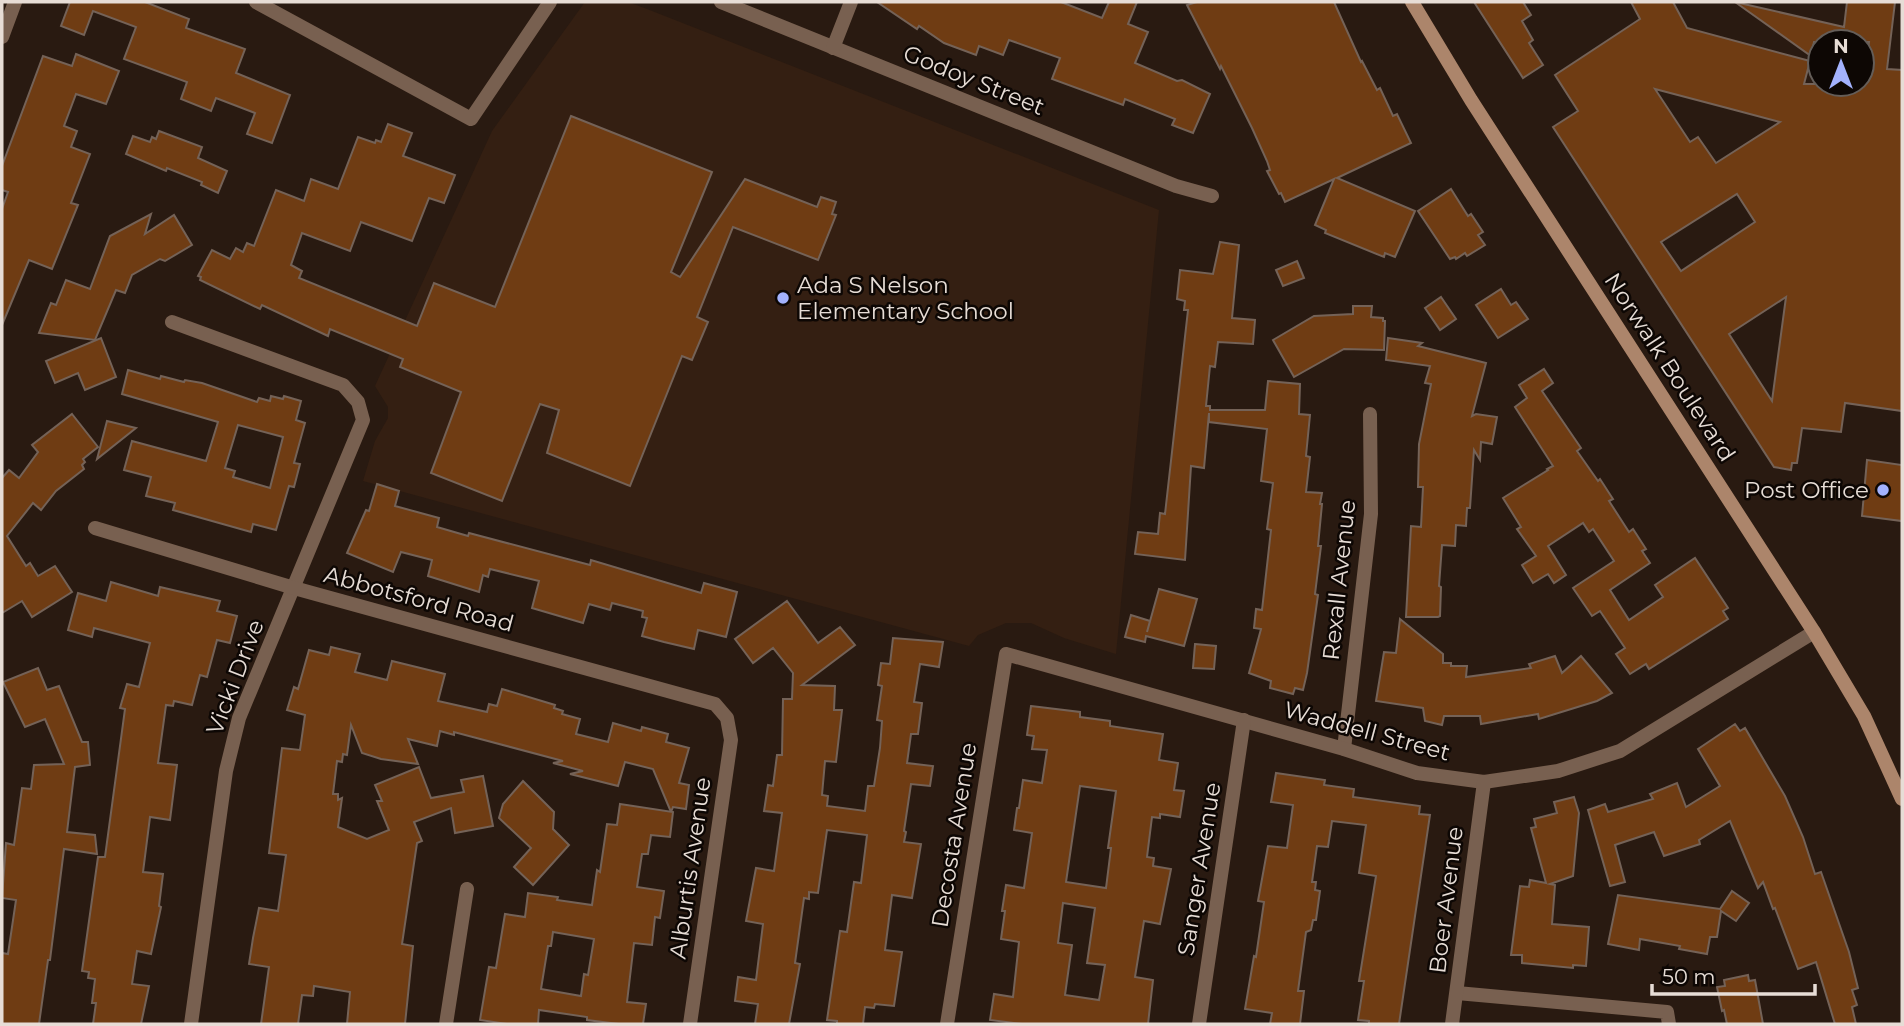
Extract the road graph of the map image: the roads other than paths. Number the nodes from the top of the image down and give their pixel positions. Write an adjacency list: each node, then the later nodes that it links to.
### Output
1 (15, 2): 7 (street)
2 (256, 2): 3 (street)
3 (550, 2)
4 (721, 2): 8 (street, Godoy Street)
5 (851, 2): 8 (street)
6 (1412, 2): 14 (main road, Norwalk Boulevard)
7 (2, 37)
8 (833, 48): 9 (street, Godoy Street)
9 (1212, 196)
10 (172, 322): 13 (street, Vicki Drive)
11 (1370, 414): 18 (street, Rexall Avenue)
12 (95, 528): 13 (street, Abbotsford Road)
13 (294, 588): 16 (street, Abbotsford Road); 24 (street, Vicki Drive)
14 (1814, 632): 19 (main road, Norwalk Boulevard); 20 (street, Waddell Street)
15 (1006, 654): 17 (street, Waddell Street); 27 (street, Decosta Avenue)
16 (727, 718): 26 (street, Alburtis Avenue)
17 (1244, 720): 18 (street, Waddell Street); 28 (street, Sanger Avenue)
18 (1345, 749): 20 (street, Waddell Street)
19 (1896, 774): 21 (main road, Norwalk Boulevard)
20 (1484, 782): 23 (street, Boer Avenue)
21 (1902, 799)
22 (467, 889): 25 (street)
23 (1457, 993): 29 (street, Boer Avenue); 30 (street)
24 (191, 1024)
25 (446, 1024)
26 (690, 1024)
27 (947, 1024)
28 (1199, 1024)
29 (1452, 1024)
30 (1669, 1024)

